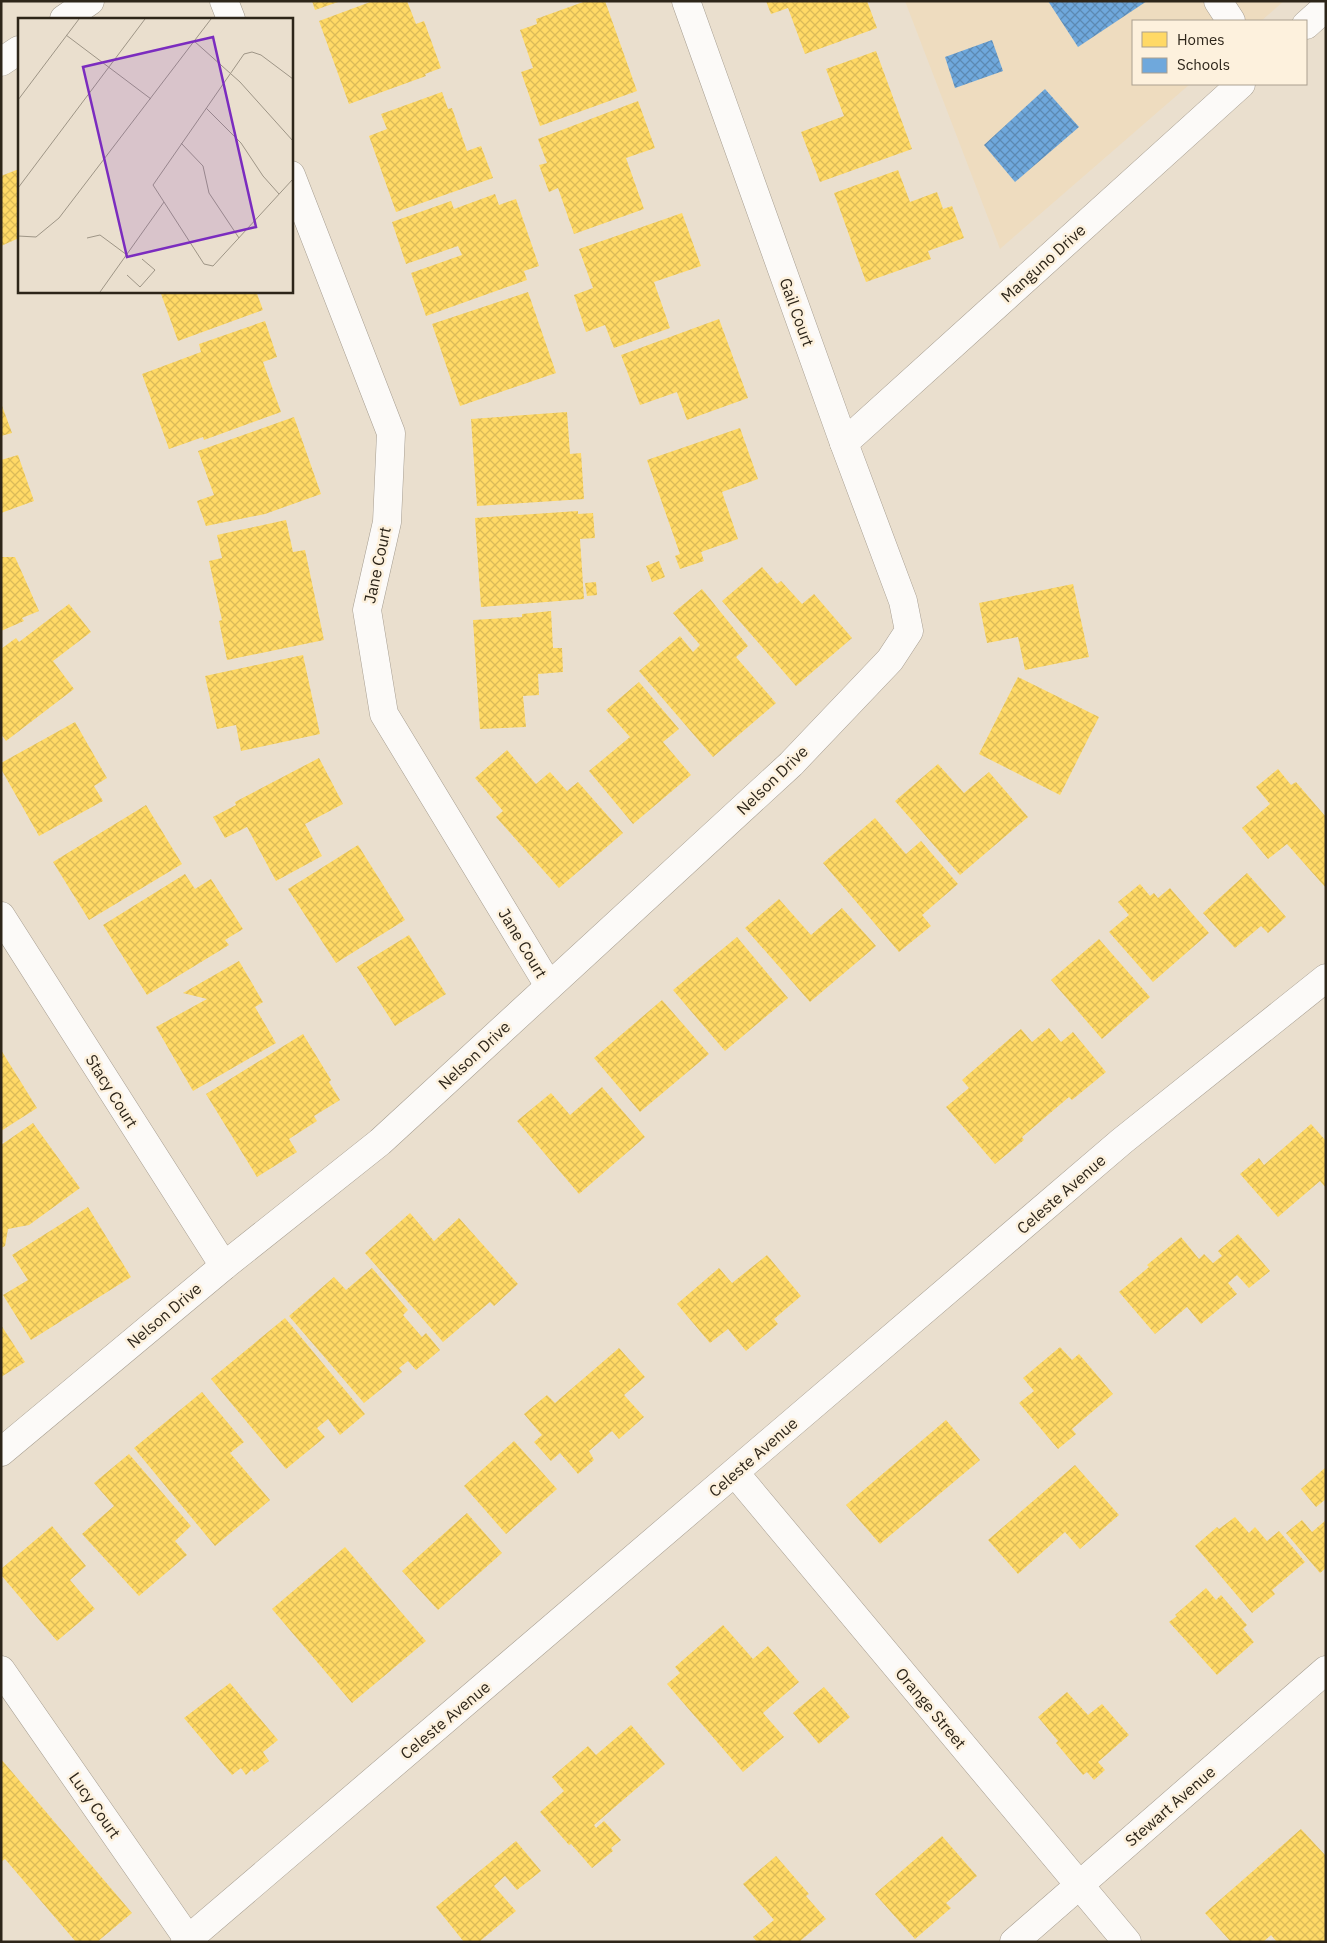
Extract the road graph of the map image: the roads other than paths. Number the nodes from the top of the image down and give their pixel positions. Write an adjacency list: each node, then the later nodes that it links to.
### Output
1 (90, 1): 5 (street)
2 (224, 1): 6 (street)
3 (686, 1): 12 (street, Gail Court)
4 (1218, 1): 7 (street)
5 (65, 18)
6 (231, 18)
7 (1230, 20)
8 (18, 51): 9 (street)
9 (1, 62)
10 (1240, 85): 12 (street, Manguno Drive)
11 (292, 178): 16 (street, Jane Court)
12 (844, 443): 13 (street, Gail Court)
13 (906, 622): 16 (street, Nelson Drive)
14 (1, 916): 17 (street, Stacy Court)
15 (1326, 978): 19 (street, Celeste Avenue)
16 (549, 986): 17 (street, Nelson Drive)
17 (224, 1266): 18 (street, Nelson Drive)
18 (1, 1452)
19 (735, 1473): 22 (street, Orange Street); 23 (street, Celeste Avenue)
20 (1, 1670): 23 (street, Lucy Court)
21 (1326, 1670): 22 (street, Stewart Avenue)
22 (1079, 1886): 24 (street, Stewart Avenue); 25 (street, Orange Street)
23 (187, 1940)
24 (1014, 1942)
25 (1127, 1942)

